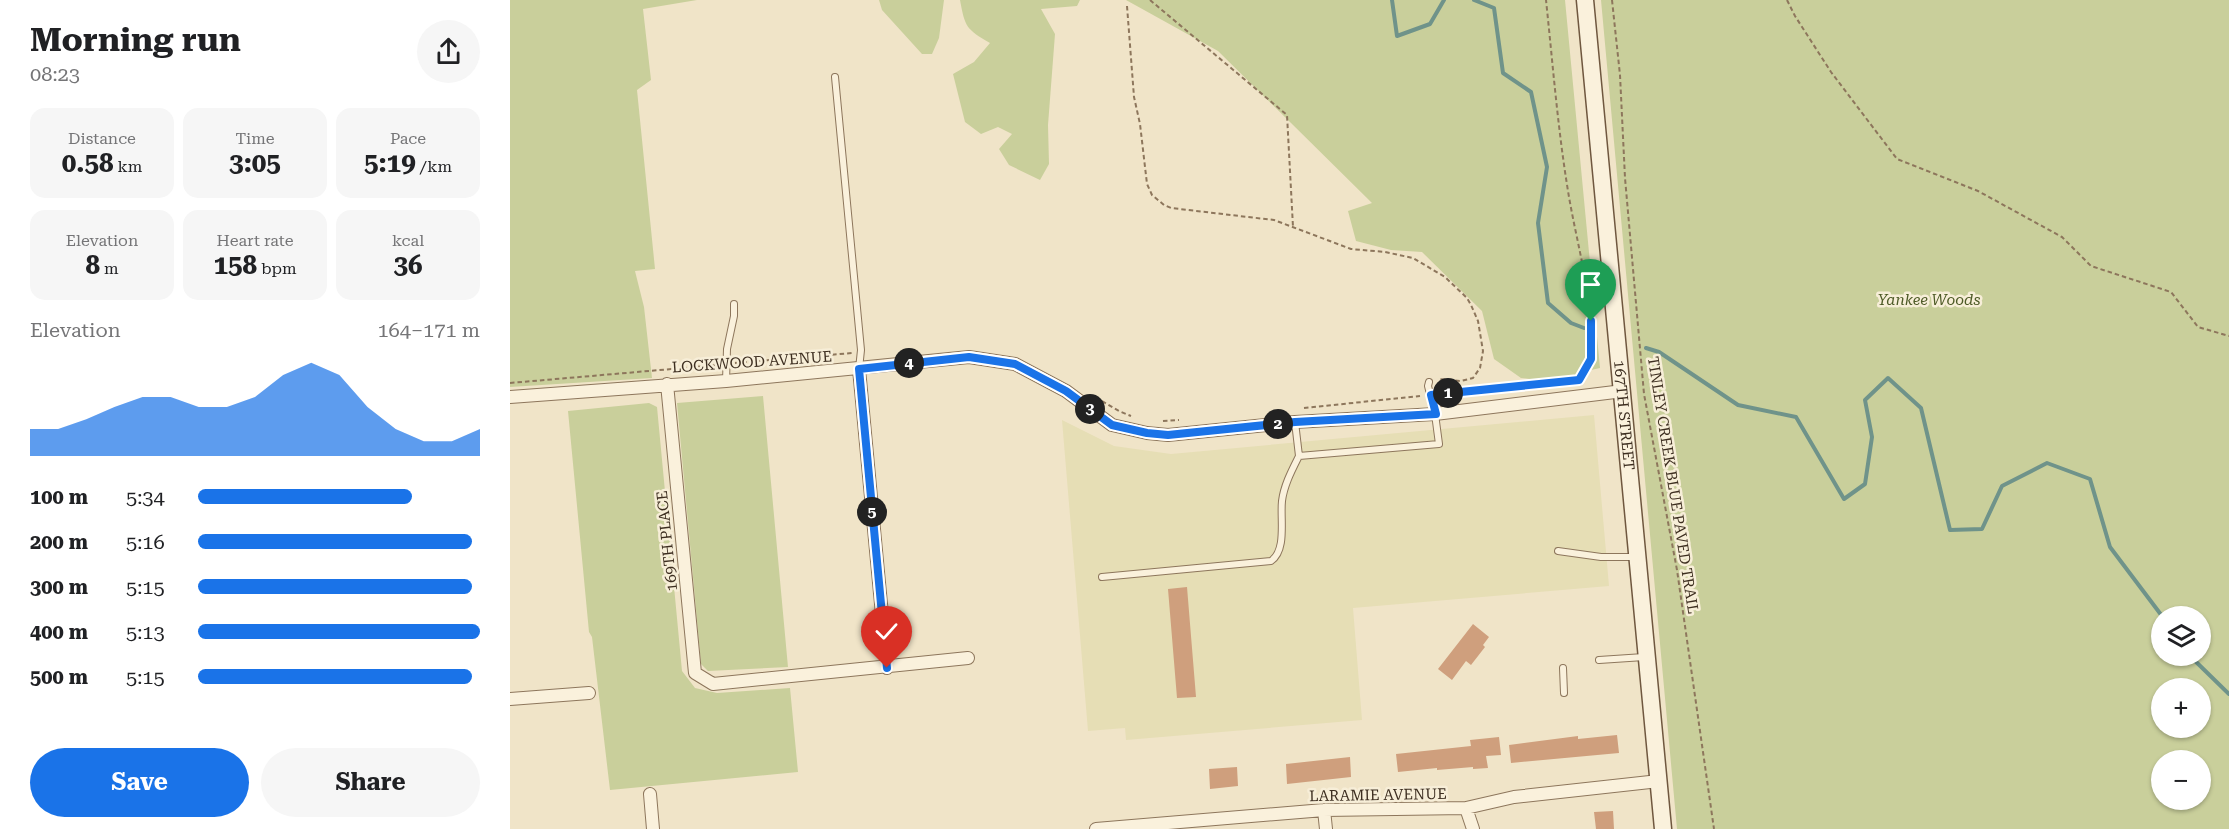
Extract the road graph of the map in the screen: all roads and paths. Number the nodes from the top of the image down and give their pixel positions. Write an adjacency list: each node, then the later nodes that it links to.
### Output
1 (1150, 0): 8 (path)
2 (1546, 0): 16 (path)
3 (1585, 0): 15 (main road, 167TH STREET)
4 (1612, 0): 42 (path, TINLEY CREEK BLUE PAVED TRAIL)
5 (1787, 0): 10 (path)
6 (1127, 6): 8 (path)
7 (835, 77): 11 (lane)
8 (1293, 227): 13 (path)
9 (734, 304): 12 (lane)
10 (2229, 336)
11 (859, 369): 12 (street, LOCKWOOD AVENUE); 20 (street, LOCKWOOD AVENUE); 28 (street)
12 (726, 381): 14 (street, LOCKWOOD AVENUE)
13 (1430, 382): 16 (lane)
14 (667, 384): 17 (street, LOCKWOOD AVENUE); 28 (street, 169TH PLACE)
15 (1623, 391): 19 (street, LOCKWOOD AVENUE); 23 (main road, 167TH STREET)
16 (1431, 395): 18 (path); 19 (lane)
17 (510, 398)
18 (1298, 408)
19 (1436, 414): 20 (street, LOCKWOOD AVENUE); 21 (lane)
20 (1295, 422): 21 (lane)
21 (1299, 456): 24 (lane)
22 (1558, 551): 23 (lane)
23 (1639, 557): 25 (main road, 167TH STREET)
24 (1102, 577)
25 (1648, 657): 27 (lane); 33 (main road, 167TH STREET)
26 (968, 658): 28 (street)
27 (1599, 660)
28 (887, 668)
29 (1563, 668): 31 (lane)
30 (588, 693): 32 (street)
31 (1564, 693)
32 (510, 699)
33 (1659, 782): 35 (street, LARAMIE AVENUE); 41 (main road, 167TH STREET)
34 (650, 794): 37 (street)
35 (1466, 808): 36 (street, LARAMIE AVENUE); 40 (street)
36 (1324, 810): 38 (street, LARAMIE AVENUE); 39 (street)
37 (653, 829)
38 (1096, 829)
39 (1326, 829)
40 (1473, 829)
41 (1663, 829)
42 (1714, 829)

